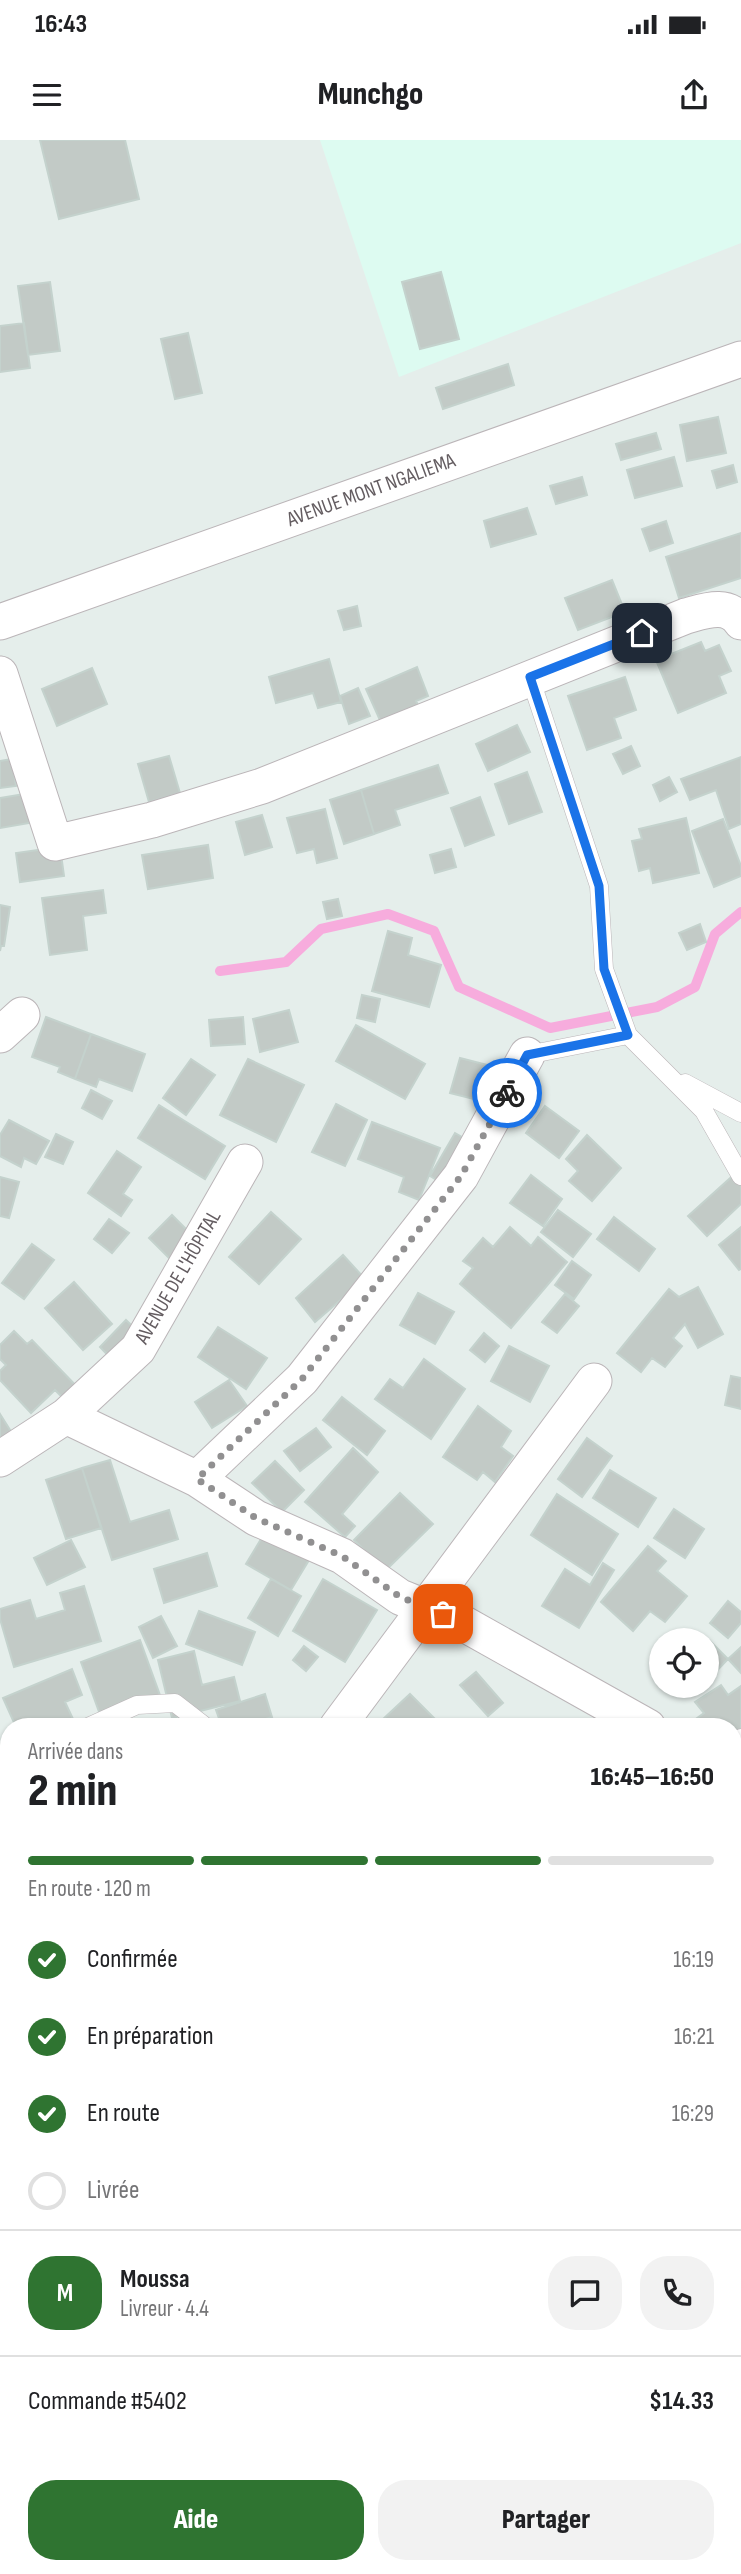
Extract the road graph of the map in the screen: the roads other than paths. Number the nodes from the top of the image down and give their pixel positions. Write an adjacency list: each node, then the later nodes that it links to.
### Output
1 (741, 359): 2 (street, AVENUE MONT NGALIEMA)
2 (0, 622)
3 (741, 622): 5 (street)
4 (0, 674): 5 (street)
5 (530, 677): 6 (lane)
6 (628, 1035): 7 (lane); 8 (lane)
7 (527, 1055): 15 (street)
8 (669, 1074): 9 (lane); 11 (lane)
9 (741, 1113)
10 (245, 1162): 13 (street, AVENUE DE L'HÔPITAL)
11 (741, 1176)
12 (594, 1381): 16 (street)
13 (66, 1416): 14 (street, AVENUE DE L'HÔPITAL); 15 (street)
14 (0, 1459)
15 (197, 1479): 16 (street)
16 (427, 1608): 19 (street); 20 (street)
17 (107, 1718): 18 (lane)
18 (195, 1718)
19 (344, 1718)
20 (632, 1718)

